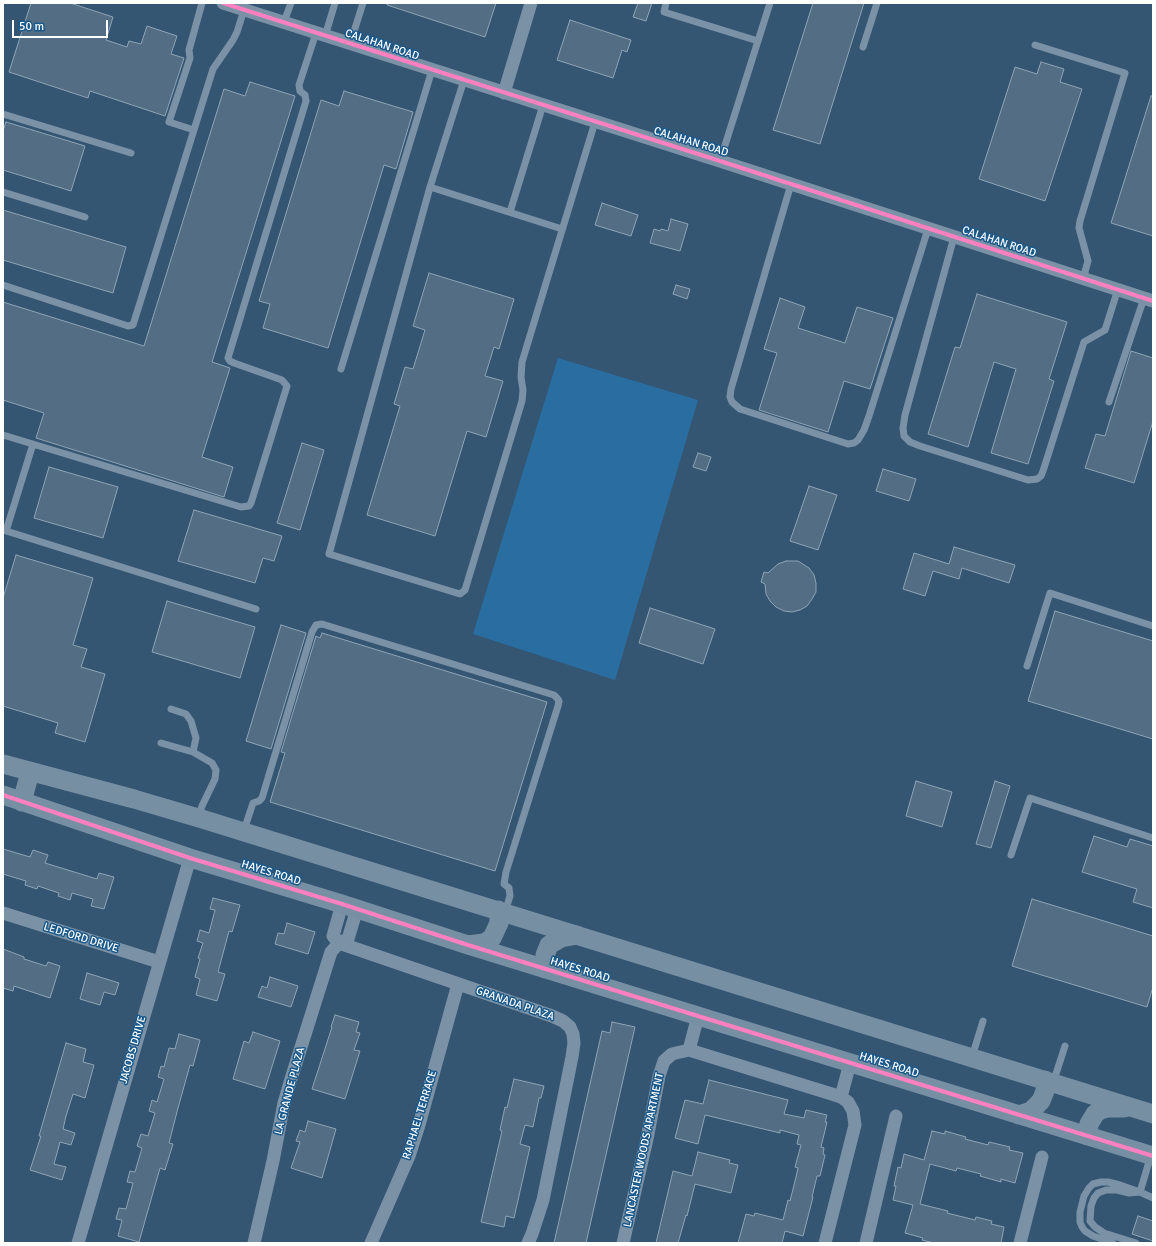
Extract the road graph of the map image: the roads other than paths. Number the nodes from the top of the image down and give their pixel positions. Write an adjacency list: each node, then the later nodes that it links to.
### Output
1 (202, 3): 23 (lane)
2 (223, 3): 10 (street, CALAHAN ROAD)
3 (291, 3): 11 (lane)
4 (335, 3): 12 (lane)
5 (363, 3): 14 (lane)
6 (532, 3): 19 (street)
7 (666, 3): 13 (lane)
8 (770, 3): 13 (lane)
9 (877, 3): 16 (lane)
10 (244, 10): 11 (street, CALAHAN ROAD); 23 (lane)
11 (284, 22): 12 (street, CALAHAN ROAD)
12 (321, 34): 14 (street, CALAHAN ROAD); 41 (lane)
13 (758, 41): 25 (lane)
14 (350, 44): 17 (street, CALAHAN ROAD)
15 (1035, 44): 34 (lane)
16 (863, 47)
17 (432, 70): 18 (street, CALAHAN ROAD); 38 (lane)
18 (464, 80): 19 (street, CALAHAN ROAD); 27 (lane)
19 (504, 93): 20 (street, CALAHAN ROAD)
20 (544, 105): 22 (street, CALAHAN ROAD); 29 (lane)
21 (3, 114): 24 (lane)
22 (595, 122): 25 (street, CALAHAN ROAD); 32 (lane)
23 (194, 130): 35 (lane)
24 (130, 153)
25 (720, 161): 26 (street, CALAHAN ROAD)
26 (791, 184): 31 (street, CALAHAN ROAD); 31 (lane)
27 (430, 187): 29 (lane); 32 (lane)
28 (3, 192): 30 (lane)
29 (510, 212): 32 (lane)
30 (84, 217)
31 (928, 228): 33 (street, CALAHAN ROAD)
32 (562, 229)
33 (954, 237): 34 (street, CALAHAN ROAD); 36 (lane)
34 (1084, 279): 36 (street, CALAHAN ROAD)
35 (3, 285)
36 (1118, 289): 37 (street, CALAHAN ROAD)
37 (1149, 299): 39 (lane)
38 (341, 369)
39 (1109, 402)
40 (3, 435): 41 (lane)
41 (33, 444): 42 (lane)
42 (4, 531): 43 (lane)
43 (256, 609)
44 (1153, 626): 45 (lane)
45 (1027, 666)
46 (171, 709): 48 (lane)
47 (161, 743): 48 (lane)
48 (193, 752): 53 (lane)
49 (3, 764): 50 (street)
50 (30, 772): 52 (street); 53 (street)
51 (3, 795): 52 (street, HAYES ROAD)
52 (22, 802): 57 (street, HAYES ROAD)
53 (198, 818): 54 (street)
54 (243, 832): 59 (street); 59 (lane)
55 (1153, 838): 56 (lane)
56 (1011, 855)
57 (190, 858): 58 (street, HAYES ROAD); 64 (street, JACOBS DRIVE)
58 (349, 906): 62 (street); 63 (street, HAYES ROAD)
59 (501, 912): 61 (street); 63 (street)
60 (3, 913): 64 (street, LEDFORD DRIVE)
61 (578, 935): 65 (street); 71 (street)
62 (339, 943): 66 (street, GRANADA PLAZA); 84 (street, LA GRANDE PLAZA)
63 (468, 945): 65 (street, HAYES ROAD)
64 (159, 962): 83 (street, JACOBS DRIVE)
65 (545, 969): 67 (street, HAYES ROAD)
66 (458, 984): 85 (street, RAPHAEL TERRACE); 86 (street, GRANADA PLAZA)
67 (698, 1016): 70 (street); 72 (street, HAYES ROAD)
68 (983, 1021): 71 (lane)
69 (1065, 1046): 73 (lane)
70 (689, 1050): 74 (street); 87 (street, LANCASTER WOODS APARTMENT)
71 (972, 1058): 73 (street)
72 (850, 1063): 74 (street); 76 (street, HAYES ROAD)
73 (1049, 1082): 75 (street); 76 (street)
74 (841, 1096): 88 (street)
75 (1146, 1112): 78 (street)
76 (1019, 1115): 78 (street, HAYES ROAD)
77 (896, 1116): 89 (street)
78 (1088, 1136): 79 (street, HAYES ROAD)
79 (1152, 1155): 81 (lane)
80 (1042, 1157): 90 (street)
81 (1140, 1192): 82 (lane); 91 (lane); 92 (lane)
82 (1153, 1198)
83 (78, 1243)
84 (254, 1243)
85 (371, 1243)
86 (528, 1243)
87 (623, 1243)
88 (825, 1243)
89 (866, 1243)
90 (1020, 1243)
91 (1113, 1243)
92 (1136, 1243)

